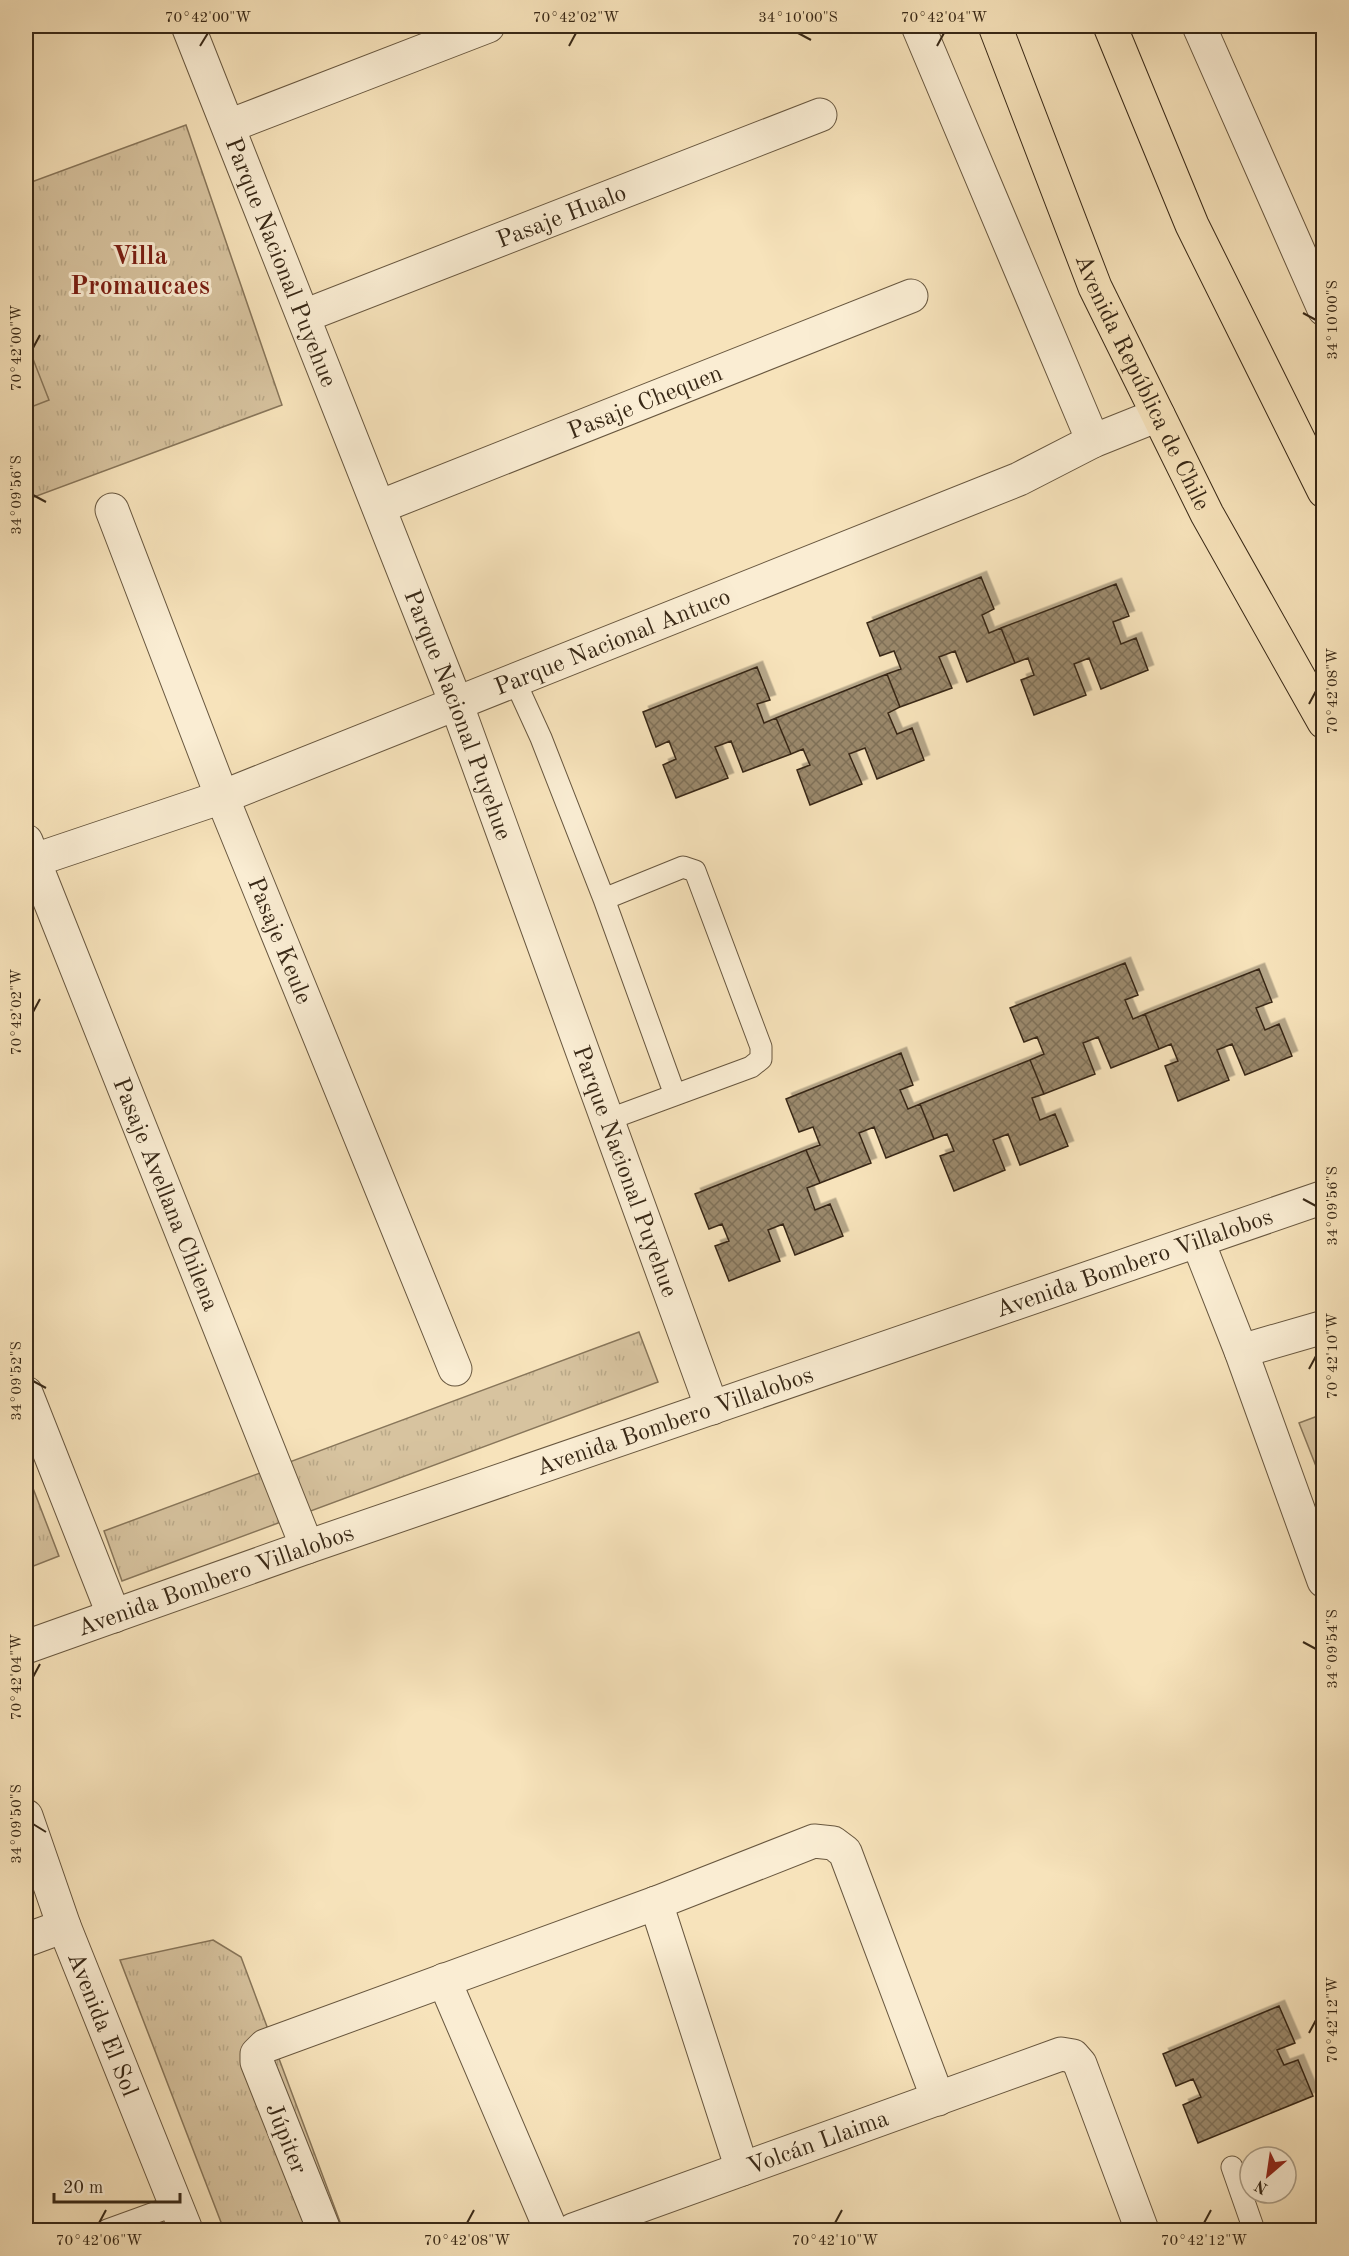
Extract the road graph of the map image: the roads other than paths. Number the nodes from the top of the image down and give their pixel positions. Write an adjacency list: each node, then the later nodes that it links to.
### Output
1 (188, 26): 8 (street, Parque Nacional Puyehue)
2 (488, 26): 8 (street)
3 (918, 26): 13 (street)
4 (995, 26): 12 (main road, Avenida República de Chile)
5 (1110, 26): 14 (main road)
6 (1200, 26): 10 (street)
7 (819, 116): 11 (street, Pasaje Hualo)
8 (229, 126): 11 (street, Parque Nacional Puyehue)
9 (911, 296): 15 (street, Pasaje Chequen)
10 (1323, 309)
11 (304, 316): 15 (street, Parque Nacional Puyehue)
12 (1158, 415): 13 (street, Parque Nacional Antuco); 19 (main road, Avenida República de Chile)
13 (1093, 441): 17 (street, Parque Nacional Antuco)
14 (1323, 491)
15 (379, 507): 18 (street, Parque Nacional Puyehue)
16 (112, 510): 20 (street, Pasaje Keule)
17 (514, 679): 18 (street, Parque Nacional Antuco); 22 (lane)
18 (456, 703): 20 (street, Parque Nacional Antuco); 24 (street, Parque Nacional Puyehue)
19 (1323, 722)
20 (222, 797): 21 (street, Parque Nacional Antuco); 29 (street, Pasaje Keule)
21 (28, 854): 32 (street, Pasaje Avellana Chilena)
22 (603, 899): 23 (lane); 23 (lane)
23 (675, 1095): 24 (lane)
24 (607, 1120): 31 (street, Parque Nacional Puyehue)
25 (1323, 1197): 26 (street, Avenida Bombero Villalobos)
26 (1198, 1242): 28 (street); 31 (street, Avenida Bombero Villalobos)
27 (1323, 1327): 28 (street)
28 (1241, 1351): 33 (street)
29 (455, 1369)
30 (26, 1393): 34 (street)
31 (712, 1408): 32 (street, Avenida Bombero Villalobos)
32 (307, 1547): 34 (street, Avenida Bombero Villalobos)
33 (1323, 1581)
34 (114, 1616): 35 (street, Avenida Bombero Villalobos)
35 (26, 1647)
36 (26, 1816): 38 (street, Avenida El Sol)
37 (656, 1903): 40 (street); 41 (street); 43 (street)
38 (64, 1926): 39 (street); 44 (street, Avenida El Sol)
39 (26, 1940)
40 (444, 1980): 46 (street, Júpiter); 47 (street)
41 (938, 2099): 43 (street, Volcán Llaima); 49 (street, Volcán Llaima)
42 (1232, 2167): 50 (lane)
43 (742, 2169): 48 (street, Volcán Llaima)
44 (181, 2218): 45 (lane)
45 (106, 2230)
46 (324, 2230)
47 (551, 2230)
48 (573, 2230)
49 (1142, 2230)
50 (1254, 2230)

